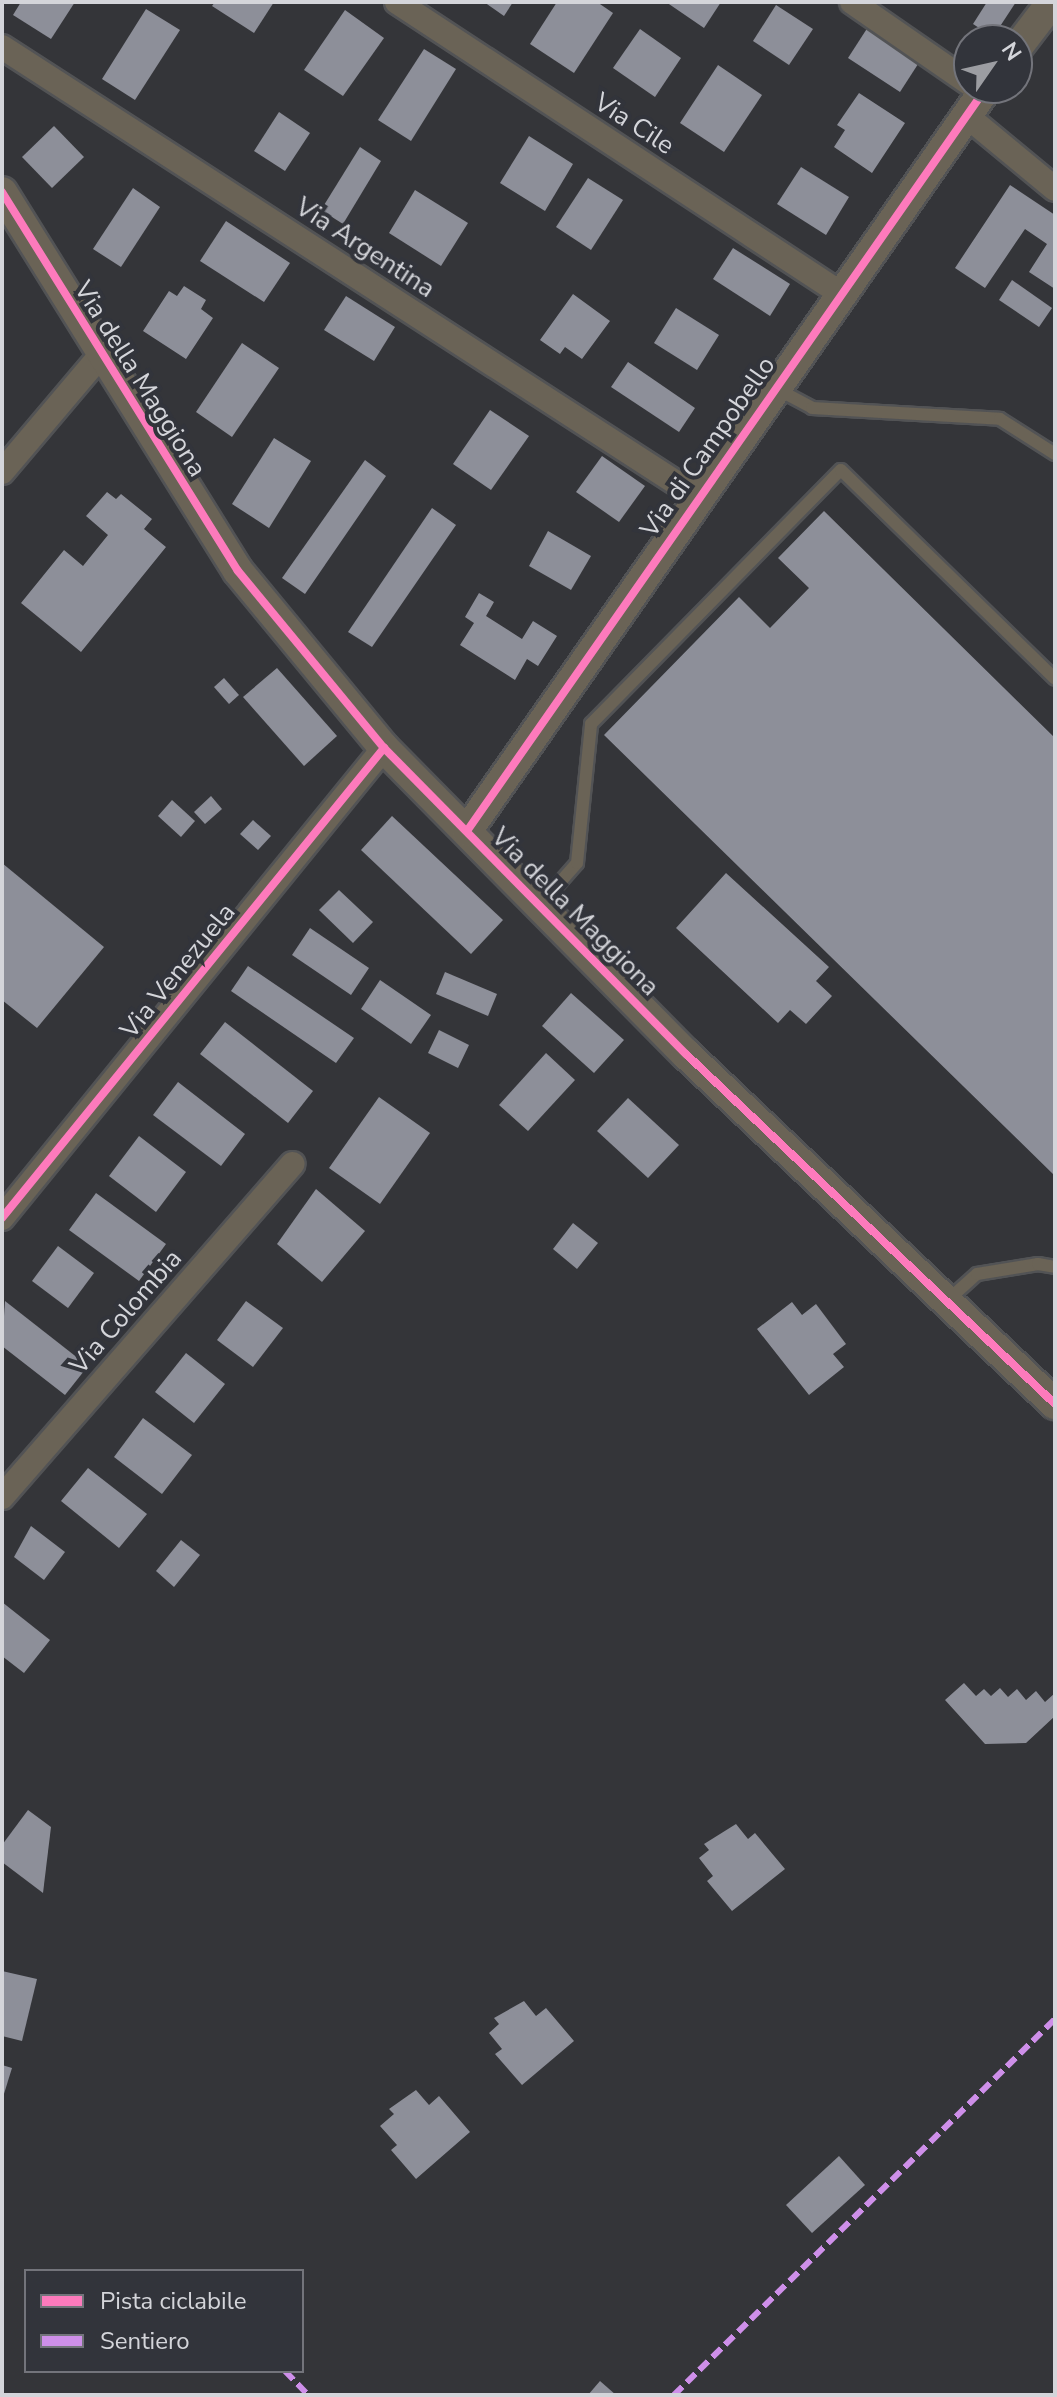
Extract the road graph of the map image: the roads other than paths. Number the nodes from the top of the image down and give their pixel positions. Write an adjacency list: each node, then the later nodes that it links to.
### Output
1 (397, 2): 11 (street, Via Cile)
2 (852, 2): 6 (street)
3 (1052, 2): 4 (street)
4 (1033, 27)
5 (2, 47): 16 (street, Via Argentina)
6 (953, 77)
7 (969, 104): 11 (street, Via di Campobello)
8 (984, 104): 9 (street)
9 (1055, 189)
10 (2, 192): 12 (street, Via della Maggiona)
11 (840, 293): 13 (street, Via di Campobello)
12 (101, 355): 15 (street); 18 (street, Via della Maggiona)
13 (774, 387): 14 (lane); 16 (street, Via di Campobello)
14 (1055, 454)
15 (2, 472)
16 (698, 497): 19 (street, Via di Campobello)
17 (1055, 679): 20 (lane)
18 (384, 748): 19 (street, Via della Maggiona); 22 (street, Via Venezuela)
19 (467, 831): 20 (street, Via della Maggiona)
20 (540, 905): 24 (street, Via della Maggiona)
21 (293, 1164): 26 (street, Via Colombia)
22 (2, 1218)
23 (1055, 1267): 24 (lane)
24 (948, 1300): 25 (street, Via della Maggiona)
25 (1055, 1404)
26 (6, 1483)

